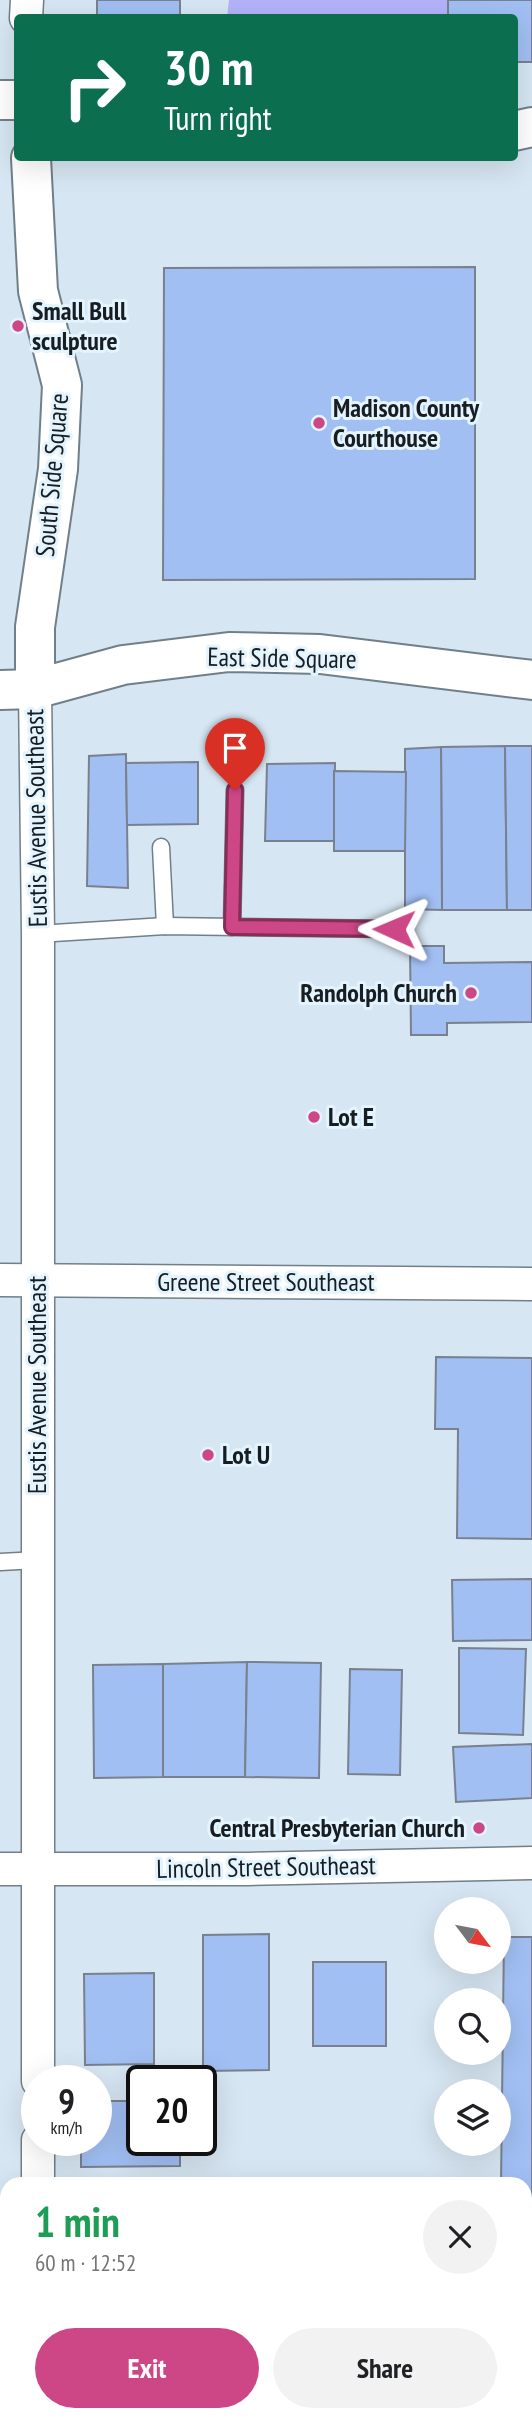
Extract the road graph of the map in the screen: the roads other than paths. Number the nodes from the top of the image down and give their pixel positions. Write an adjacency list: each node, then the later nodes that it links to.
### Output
1 (31, 161): 3 (main road, South Side Square)
2 (532, 680): 3 (main road, East Side Square)
3 (17, 690): 9 (street, Eustis Avenue Southeast)
4 (235, 790): 7 (lane)
5 (161, 847): 6 (lane)
6 (165, 926): 7 (lane); 9 (lane)
7 (232, 927): 8 (lane)
8 (394, 929)
9 (38, 934): 11 (street, Eustis Avenue Southeast)
10 (0, 1280): 11 (street, Greene Street Southeast)
11 (37, 1280): 12 (street, Greene Street Southeast); 13 (street, Eustis Avenue Southeast)
12 (532, 1284)
13 (37, 1560): 14 (lane); 17 (street, Eustis Avenue Southeast)
14 (0, 1562)
15 (532, 1863): 17 (street, Lincoln Street Southeast)
16 (0, 1869): 17 (street, Lincoln Street Southeast)
17 (38, 1869): 18 (street, Eustis Avenue Southeast)
18 (38, 2065)
19 (38, 2156): 20 (street)
20 (38, 2177)

